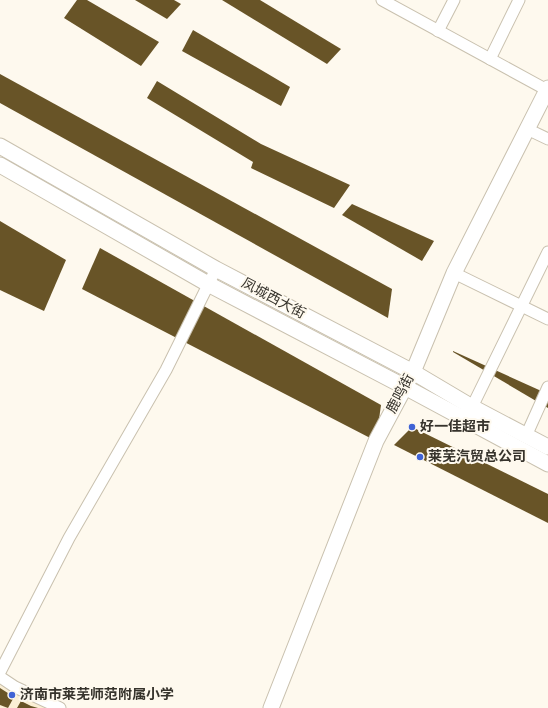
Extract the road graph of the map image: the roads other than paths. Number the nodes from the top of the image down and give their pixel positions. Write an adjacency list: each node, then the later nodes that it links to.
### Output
1 (382, 0): 4 (street)
2 (454, 0): 4 (street)
3 (519, 0): 5 (street)
4 (438, 31): 5 (street)
5 (490, 59): 6 (street)
6 (548, 89): 7 (main road, 鹿鸣街)
7 (527, 129): 8 (street); 13 (main road, 鹿鸣街)
8 (548, 139)
9 (0, 146): 12 (main road, 凤城西大街)
10 (0, 165): 14 (main road, 凤城西大街)
11 (548, 252): 15 (street)
12 (216, 269): 14 (street); 17 (main road, 凤城西大街)
13 (454, 273): 15 (street); 17 (main road, 鹿鸣街)
14 (208, 284): 19 (main road, 凤城西大街); 24 (street)
15 (522, 307): 16 (street); 20 (street)
16 (548, 320)
17 (413, 372): 19 (main road, 鹿鸣街); 20 (main road, 凤城西大街)
18 (548, 386): 21 (street)
19 (405, 387): 23 (main road, 凤城西大街); 27 (main road, 鹿鸣街)
20 (472, 407): 21 (main road, 凤城西大街)
21 (526, 436): 22 (main road, 凤城西大街)
22 (548, 447)
23 (548, 464)
24 (0, 672)
25 (0, 677): 26 (street)
26 (60, 708)
27 (271, 708)

